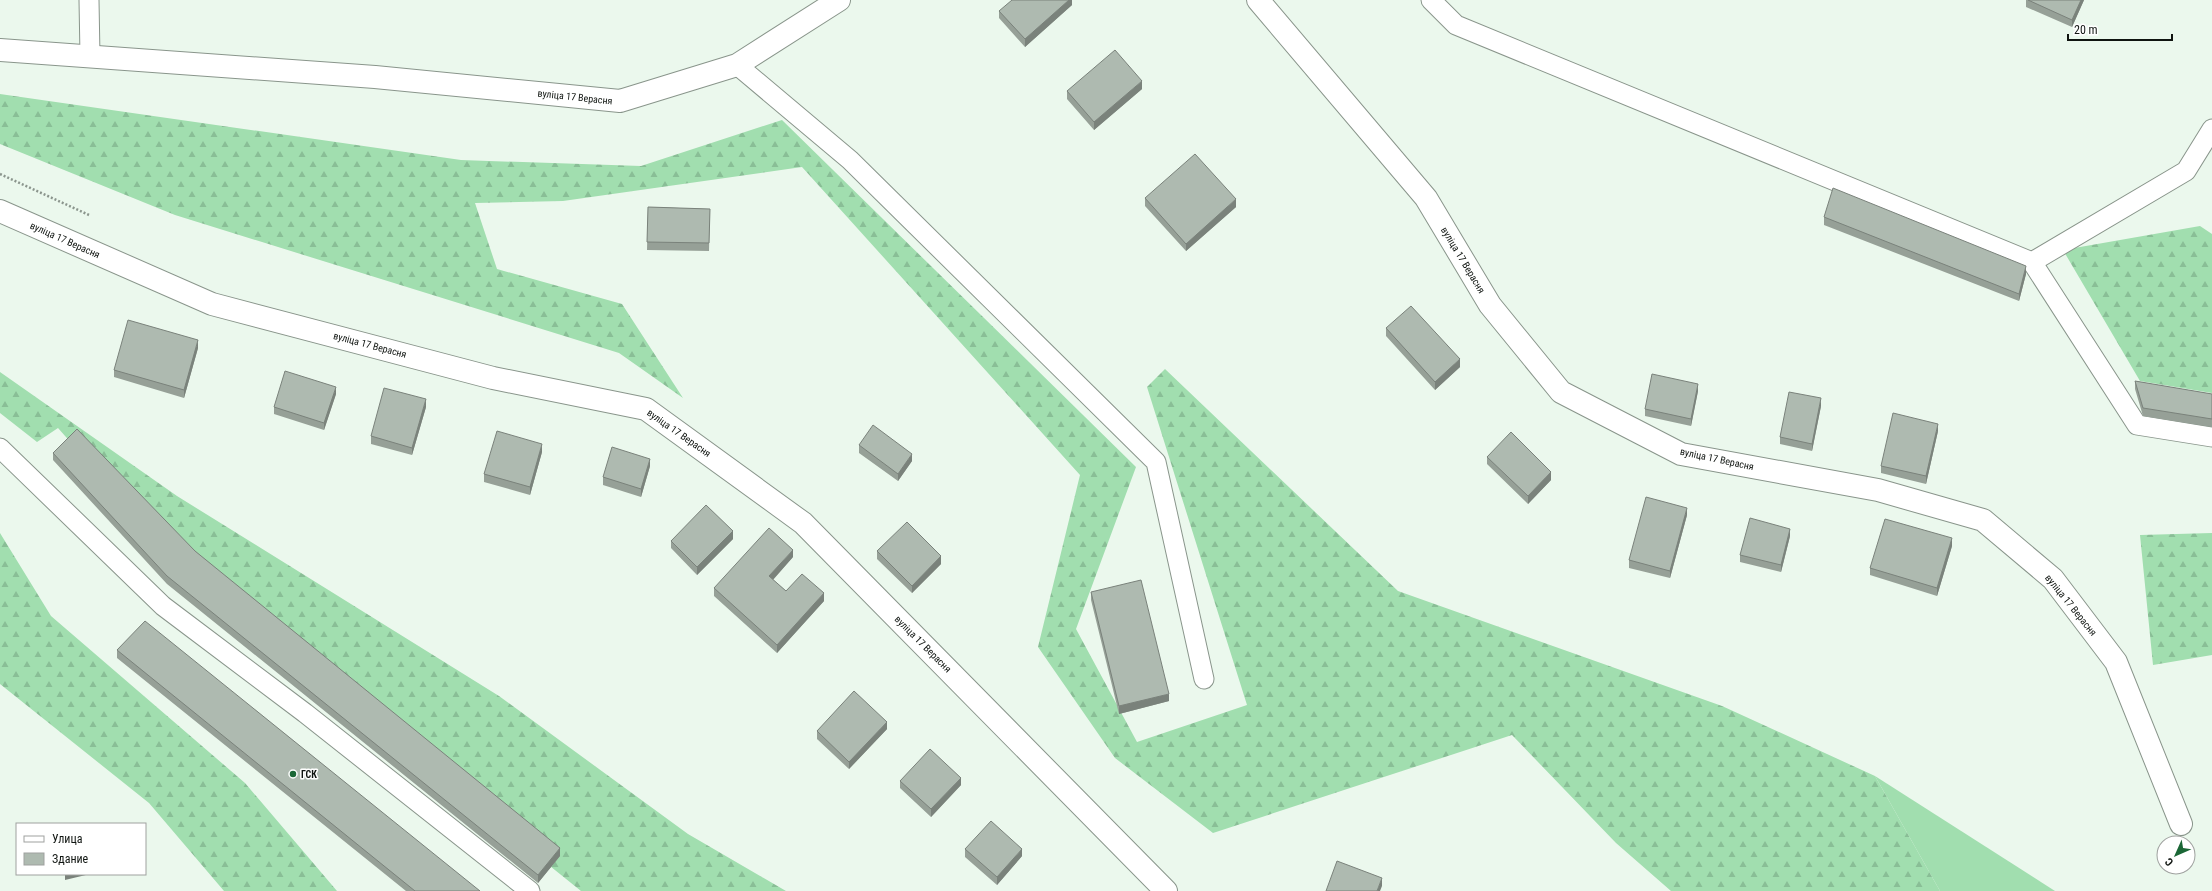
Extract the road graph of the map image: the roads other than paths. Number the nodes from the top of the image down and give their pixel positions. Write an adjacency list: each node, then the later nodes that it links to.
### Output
1 (89, 0): 6 (lane)
2 (838, 0): 7 (street, вуліца 17 Верасня)
3 (1258, 0): 14 (street, вуліца 17 Верасня)
4 (1431, 0): 10 (lane)
5 (0, 50): 6 (street, вуліца 17 Верасня)
6 (90, 56): 7 (street, вуліца 17 Верасня)
7 (737, 66): 13 (lane)
8 (2212, 129): 10 (lane)
9 (0, 211): 16 (street, вуліца 17 Верасня)
10 (2032, 262): 11 (lane)
11 (2212, 437)
12 (0, 448): 15 (lane)
13 (1204, 679)
14 (2181, 824)
15 (530, 891)
16 (1166, 891)

